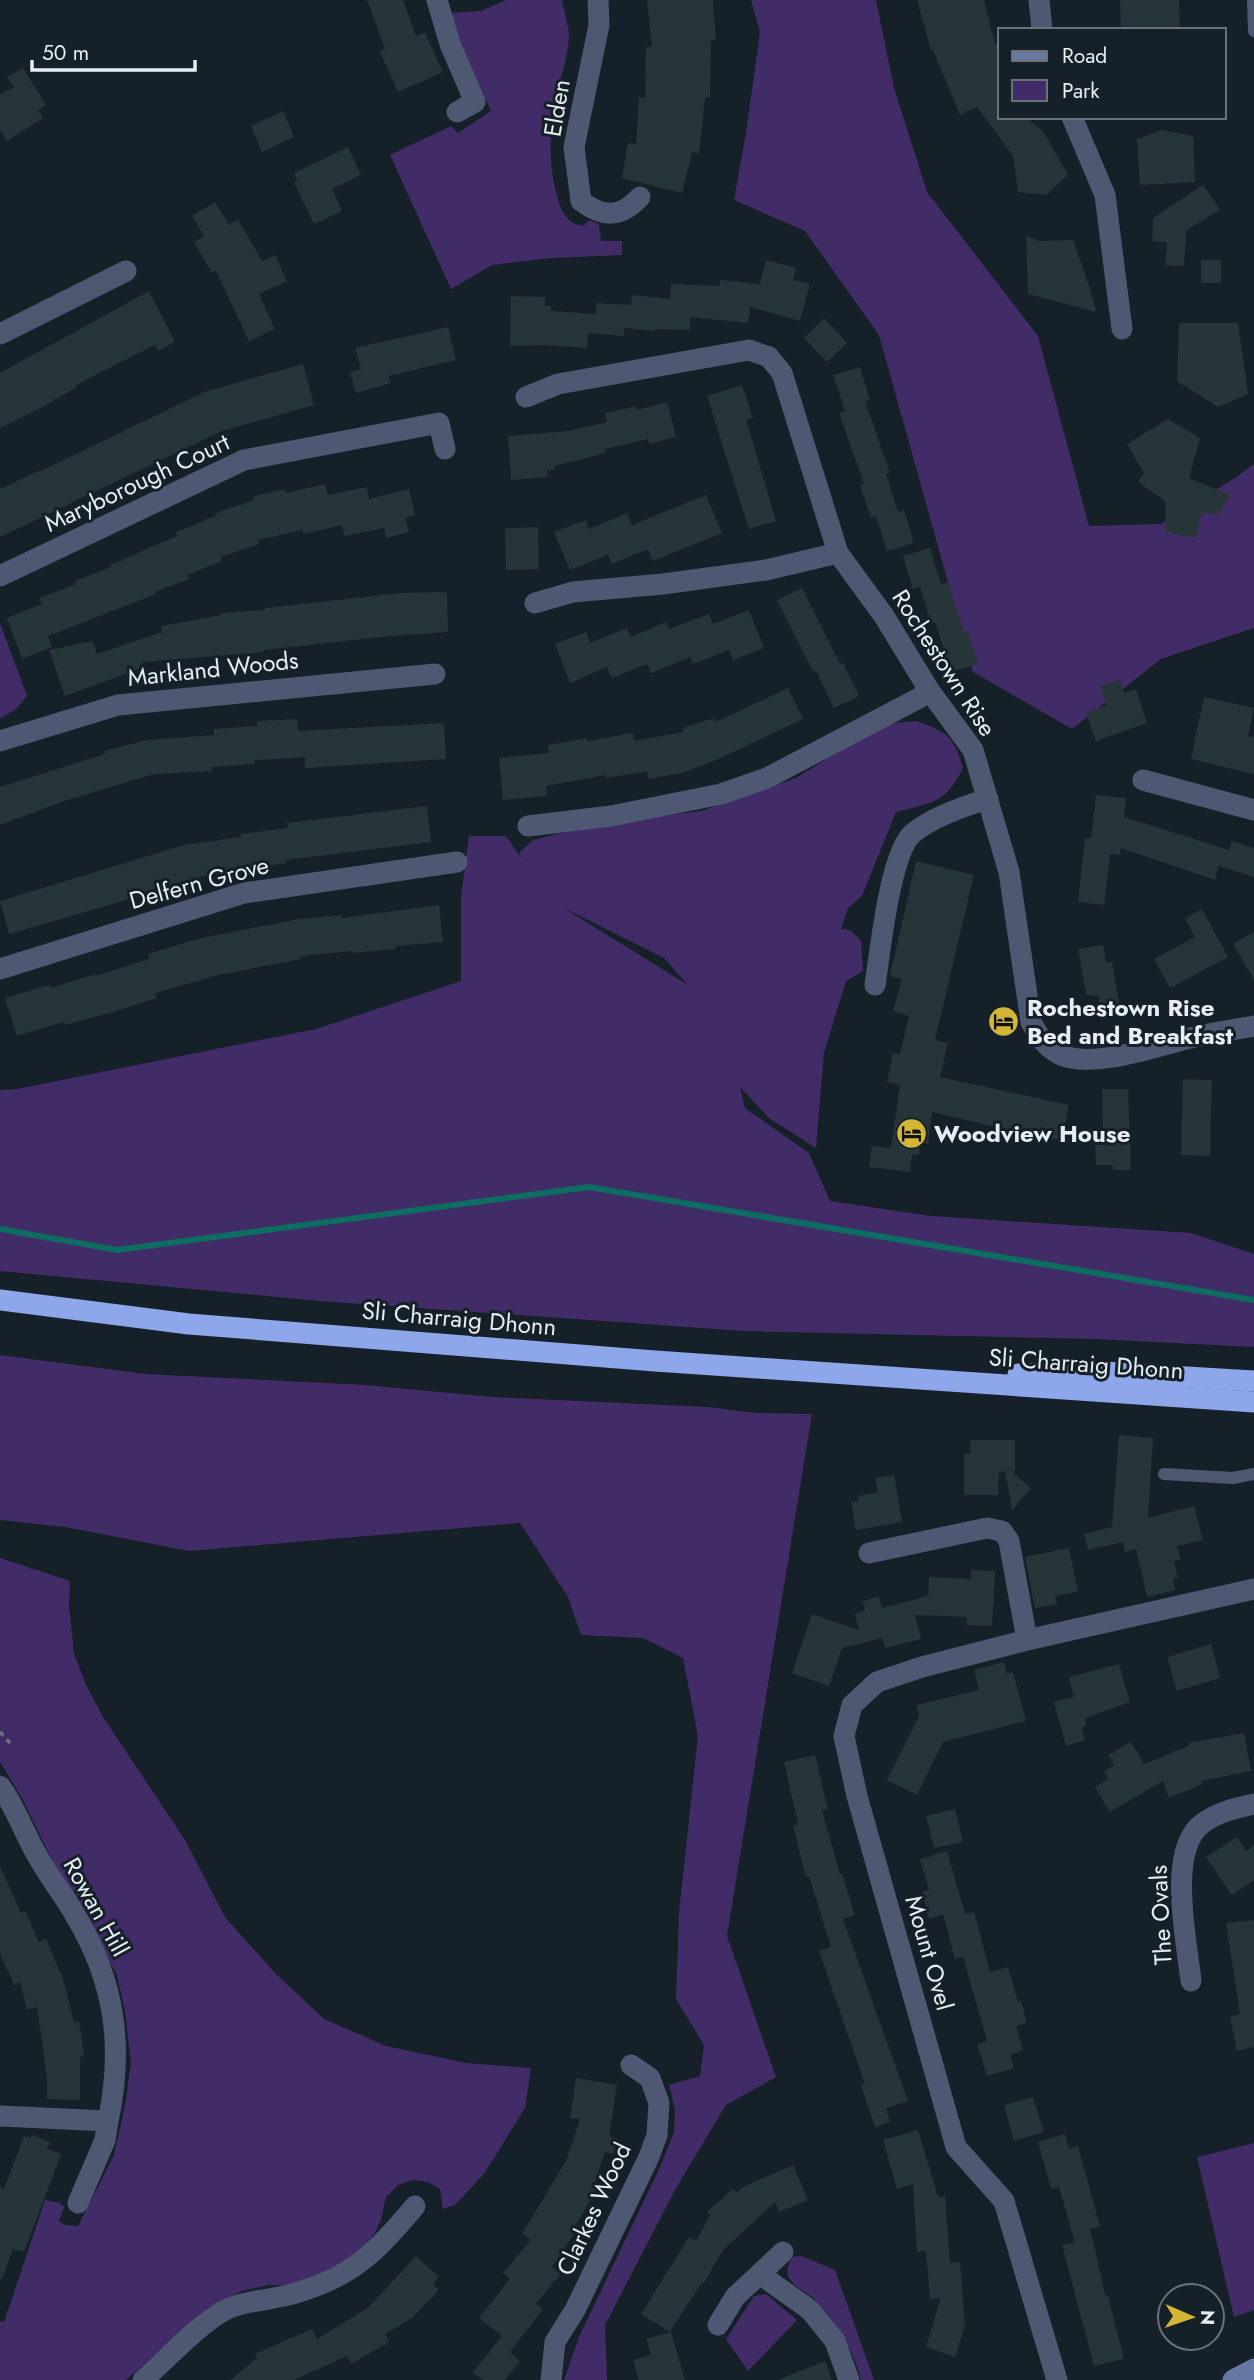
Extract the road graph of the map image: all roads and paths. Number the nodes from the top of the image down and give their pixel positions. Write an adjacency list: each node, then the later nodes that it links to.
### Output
1 (437, 0): 7 (street)
2 (598, 0): 9 (street, Elden)
3 (1039, 0): 5 (street)
4 (1253, 0): 6 (lane)
5 (1042, 28)
6 (1254, 31)
7 (457, 112)
8 (1073, 119): 11 (street)
9 (640, 197)
10 (127, 271): 12 (street)
11 (1122, 329)
12 (0, 334)
13 (526, 397): 15 (street, Rochestown Rise)
14 (445, 449): 16 (street, Maryborough Court)
15 (838, 553): 17 (street); 19 (street, Rochestown Rise)
16 (0, 576)
17 (534, 603)
18 (435, 674): 20 (street, Markland Woods)
19 (929, 690): 22 (street, Rochestown Rise); 24 (street)
20 (0, 741)
21 (1143, 780): 23 (street)
22 (988, 799): 27 (street); 28 (street, Rochestown Rise)
23 (1254, 810)
24 (528, 826)
25 (457, 862): 26 (street, Delfern Grove)
26 (0, 969)
27 (875, 985)
28 (1254, 1026)
29 (0, 1300): 30 (highway, Sli Charraig Dhonn)
30 (915, 1378): 31 (highway, Sli Charraig Dhonn); 32 (highway, Sli Charraig Dhonn)
31 (1254, 1381)
32 (1254, 1402)
33 (1164, 1474): 34 (lane)
34 (1254, 1474)
35 (869, 1553): 37 (street)
36 (1254, 1589): 37 (street, Mount Ovel)
37 (1027, 1640): 55 (street, Mount Ovel)
38 (0, 1732): 39 (path)
39 (11, 1744)
40 (0, 1786): 45 (street, Rowan Hill)
41 (1254, 1804): 42 (street, The Ovals)
42 (1191, 1981)
43 (631, 2065): 53 (street, Clarkes Wood)
44 (0, 2116): 45 (street)
45 (108, 2122): 46 (street, Rowan Hill)
46 (78, 2203)
47 (415, 2206): 52 (street)
48 (783, 2252): 49 (street)
49 (761, 2275): 50 (street); 54 (street)
50 (718, 2325)
51 (1254, 2369): 56 (street)
52 (143, 2380)
53 (551, 2380)
54 (849, 2380)
55 (1057, 2380)
56 (1233, 2380)

